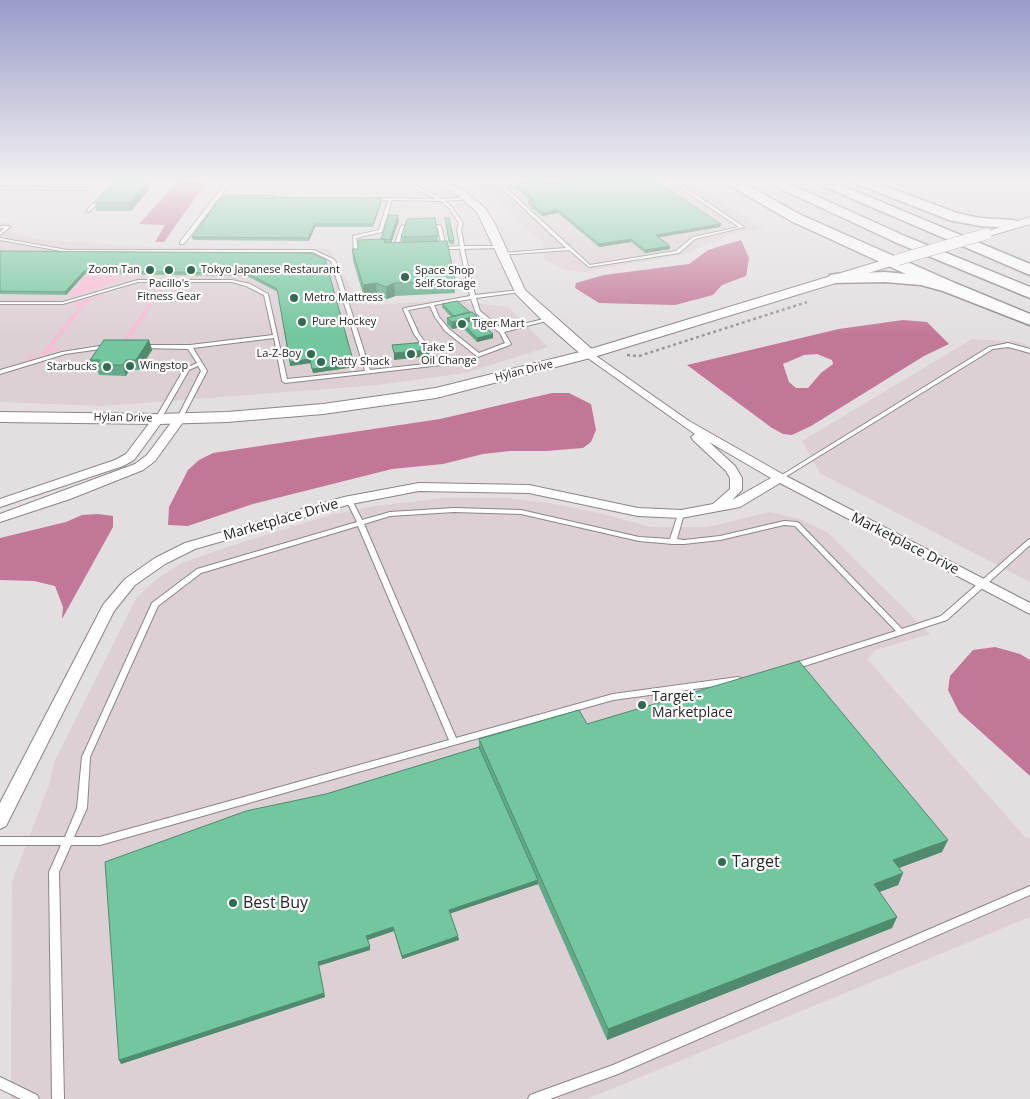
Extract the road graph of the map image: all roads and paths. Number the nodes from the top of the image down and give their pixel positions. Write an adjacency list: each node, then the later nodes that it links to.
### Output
1 (190, 232): 14 (lane)
2 (374, 232): 20 (lane)
3 (401, 232): 18 (lane)
4 (441, 232): 17 (lane)
5 (461, 232): 15 (lane)
6 (494, 232): 21 (street, Marketplace Drive)
7 (552, 232): 19 (lane)
8 (719, 232): 19 (lane)
9 (829, 232): 22 (highway)
10 (885, 232): 27 (highway)
11 (937, 232): 23 (highway)
12 (991, 232): 22 (main road, Hylan Drive, bridge)
13 (0, 238): 42 (lane)
14 (182, 243)
15 (462, 247): 17 (lane); 21 (lane); 28 (lane)
16 (435, 248): 17 (lane)
17 (444, 248)
18 (386, 249)
19 (570, 249): 21 (lane)
20 (366, 250)
21 (501, 250): 26 (street, Marketplace Drive)
22 (895, 261): 24 (main road, Hylan Drive); 25 (highway)
23 (1030, 269)
24 (836, 279): 25 (highway); 39 (main road, Hylan Drive)
25 (949, 287): 32 (highway)
26 (520, 291): 28 (lane); 31 (street, Marketplace Drive)
27 (1030, 293)
28 (473, 297): 30 (lane); 33 (lane)
29 (1, 304): 34 (lane)
30 (432, 305): 33 (lane); 42 (lane)
31 (548, 319): 33 (lane); 39 (street, Marketplace Drive)
32 (1030, 320)
33 (501, 331)
34 (276, 336): 37 (lane); 42 (lane)
35 (133, 345): 37 (lane)
36 (116, 346): 41 (lane)
37 (190, 347): 40 (lane)
38 (1030, 351): 47 (lane)
39 (589, 354): 44 (main road, Hylan Drive); 46 (street, Marketplace Drive)
40 (198, 364): 44 (lane); 45 (lane)
41 (0, 372)
42 (368, 372)
43 (0, 417): 45 (main road, Hylan Drive)
44 (180, 418): 45 (main road, Hylan Drive); 52 (street)
45 (158, 419): 49 (street)
46 (685, 424): 47 (street, Marketplace Drive); 50 (street, Marketplace Drive)
47 (780, 478): 50 (street, Marketplace Drive); 56 (street, Marketplace Drive)
48 (349, 500): 51 (street, Marketplace Drive); 53 (lane); 62 (street, Marketplace Drive)
49 (0, 503)
50 (712, 510): 51 (street, Marketplace Drive)
51 (681, 514): 55 (lane)
52 (0, 518)
53 (362, 524): 55 (lane); 61 (lane); 64 (lane)
54 (1030, 541): 56 (lane)
55 (674, 542): 58 (lane)
56 (981, 583): 57 (street, Marketplace Drive); 58 (lane)
57 (1030, 609)
58 (901, 632): 59 (lane)
59 (782, 670)
60 (744, 680): 61 (lane)
61 (454, 742): 64 (lane)
62 (0, 821)
63 (0, 841): 64 (lane)
64 (66, 841): 68 (lane)
65 (1030, 890): 69 (lane)
66 (0, 1082): 67 (lane)
67 (33, 1099)
68 (58, 1099)
69 (534, 1099)

